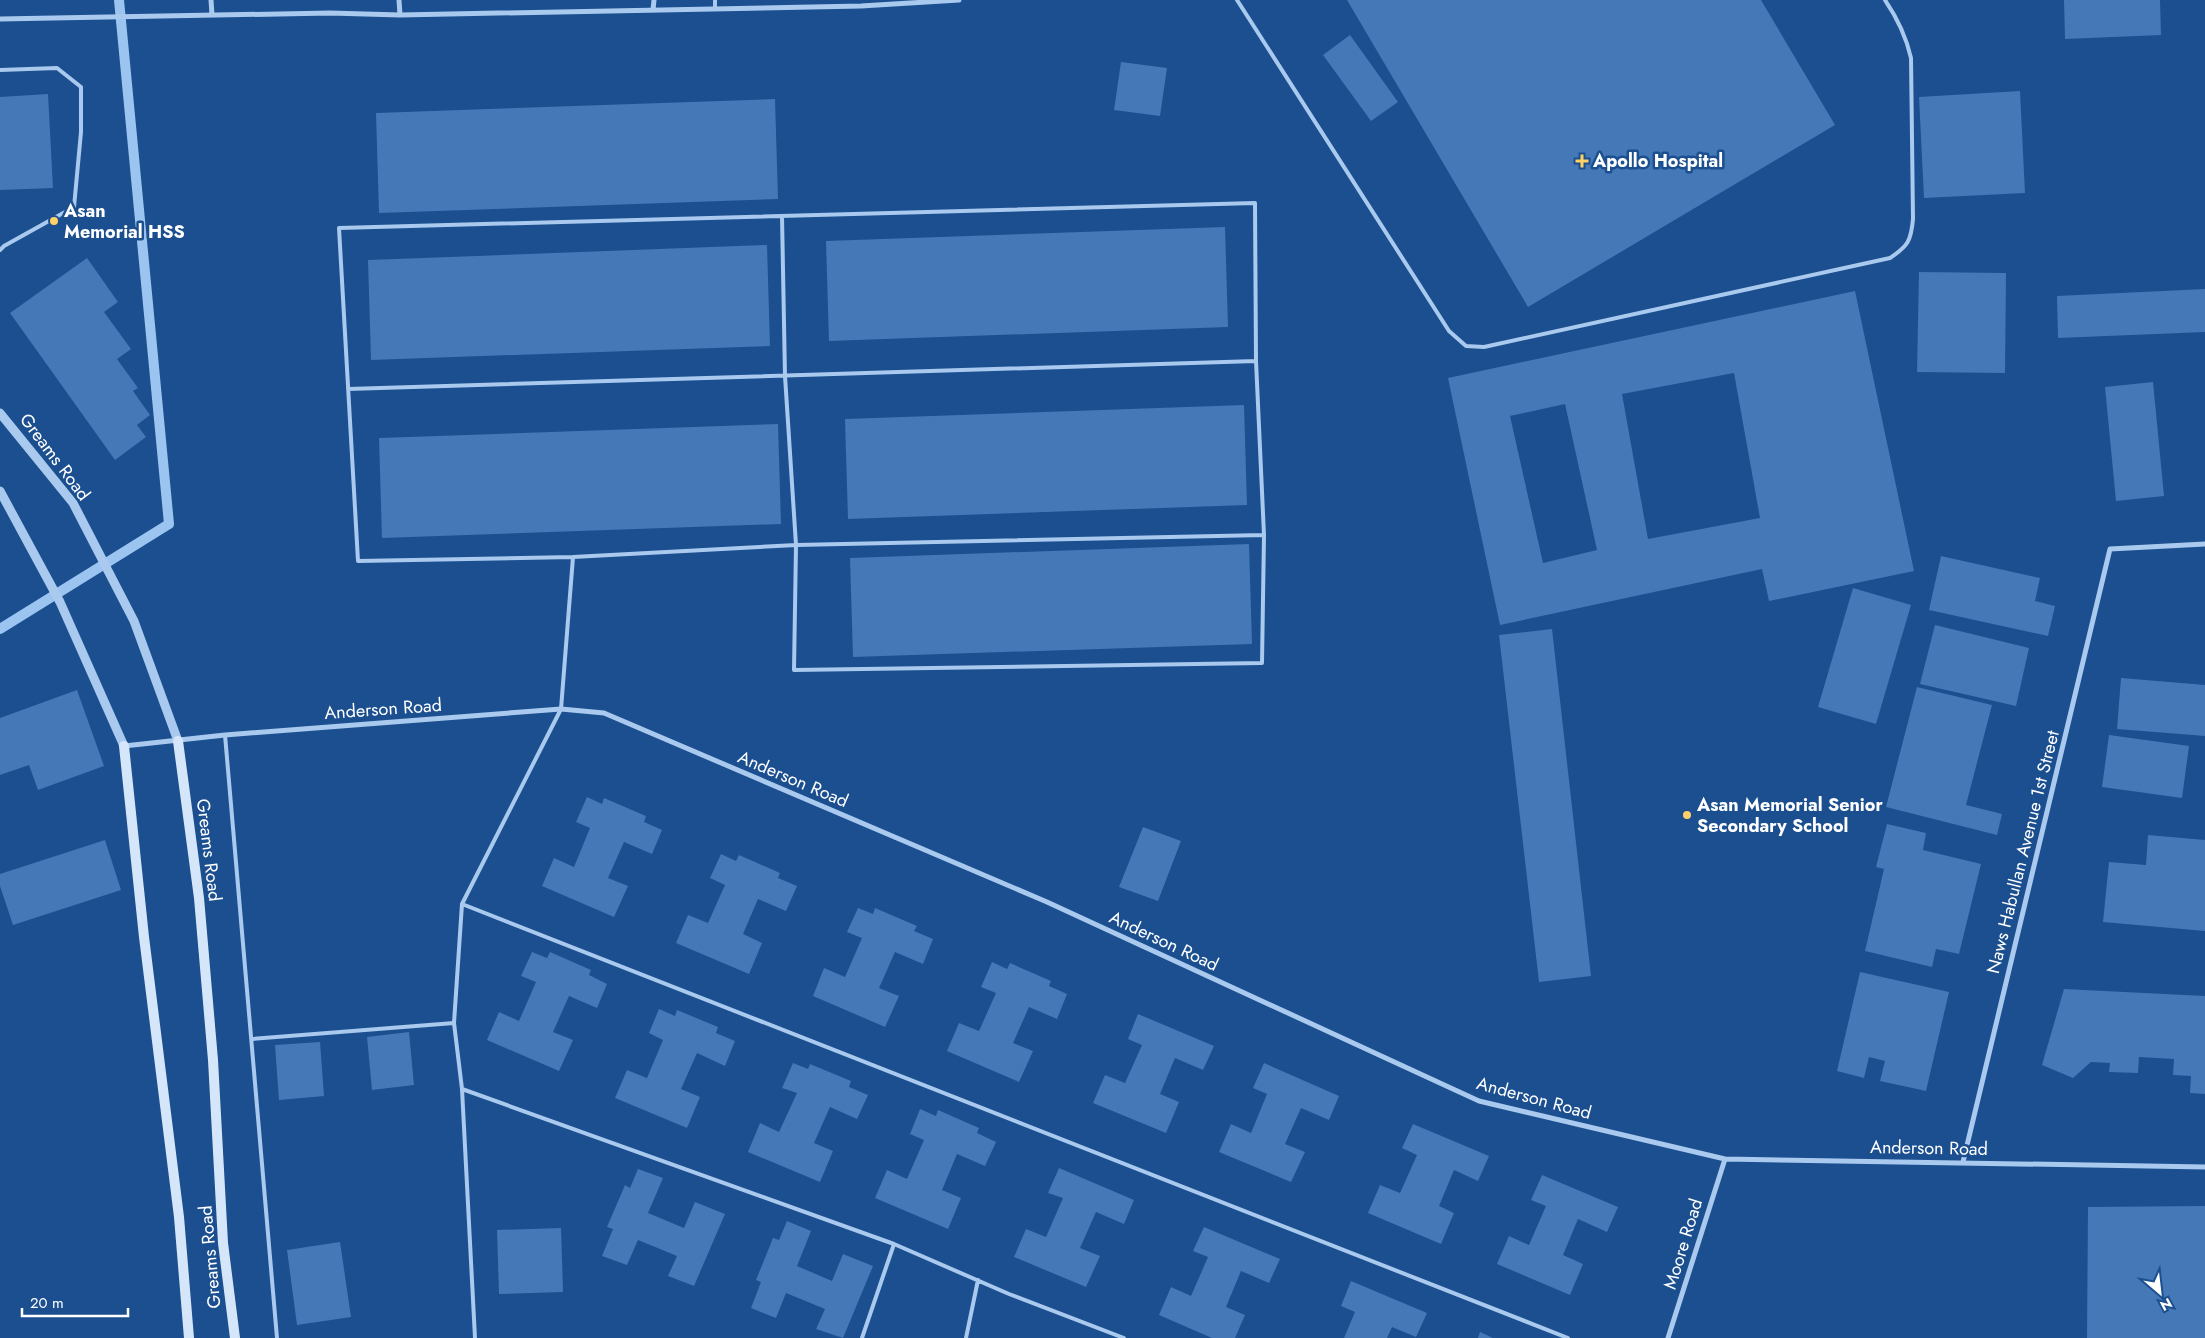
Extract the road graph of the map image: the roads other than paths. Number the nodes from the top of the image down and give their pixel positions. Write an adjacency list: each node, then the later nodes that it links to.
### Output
1 (211, 0): 11 (street)
2 (399, 0): 12 (street)
3 (654, 0): 10 (street)
4 (715, 0): 9 (lane)
5 (958, 0): 8 (street)
6 (1237, 0): 7 (lane)
7 (1885, 0)
8 (861, 3): 9 (street)
9 (715, 9): 10 (street)
10 (653, 10): 12 (street)
11 (212, 15): 12 (street); 13 (street)
12 (400, 15)
13 (0, 19)
14 (0, 70): 16 (lane)
15 (782, 216): 17 (lane); 18 (lane); 19 (lane)
16 (0, 250)
17 (1256, 361): 18 (lane); 22 (lane)
18 (784, 376): 19 (lane); 24 (lane)
19 (348, 389): 25 (lane)
20 (0, 412): 28 (street, Greams Road)
21 (0, 491): 29 (street, Greams Road)
22 (1264, 535): 24 (lane); 24 (lane)
23 (2205, 544): 35 (street, Naws Habullan Avenue 1st Street)
24 (796, 545): 25 (lane)
25 (573, 558): 26 (lane)
26 (561, 709): 27 (street, Anderson Road); 30 (lane); 34 (street, Anderson Road)
27 (225, 735): 28 (street, Anderson Road); 32 (lane)
28 (178, 741): 29 (street, Anderson Road); 40 (main road, Greams Road)
29 (124, 746): 39 (main road, Greams Road)
30 (462, 904): 31 (lane); 46 (lane)
31 (454, 1023): 32 (lane); 33 (lane)
32 (252, 1039): 41 (lane)
33 (462, 1089): 37 (lane); 42 (lane)
34 (1725, 1159): 35 (street, Anderson Road); 47 (street, Moore Road)
35 (1962, 1162): 36 (street, Anderson Road)
36 (2205, 1167)
37 (894, 1244): 38 (lane); 43 (lane)
38 (978, 1280): 44 (lane); 45 (lane)
39 (189, 1338)
40 (235, 1338)
41 (278, 1338)
42 (474, 1338)
43 (862, 1338)
44 (966, 1338)
45 (1124, 1338)
46 (1568, 1338)
47 (1668, 1338)

